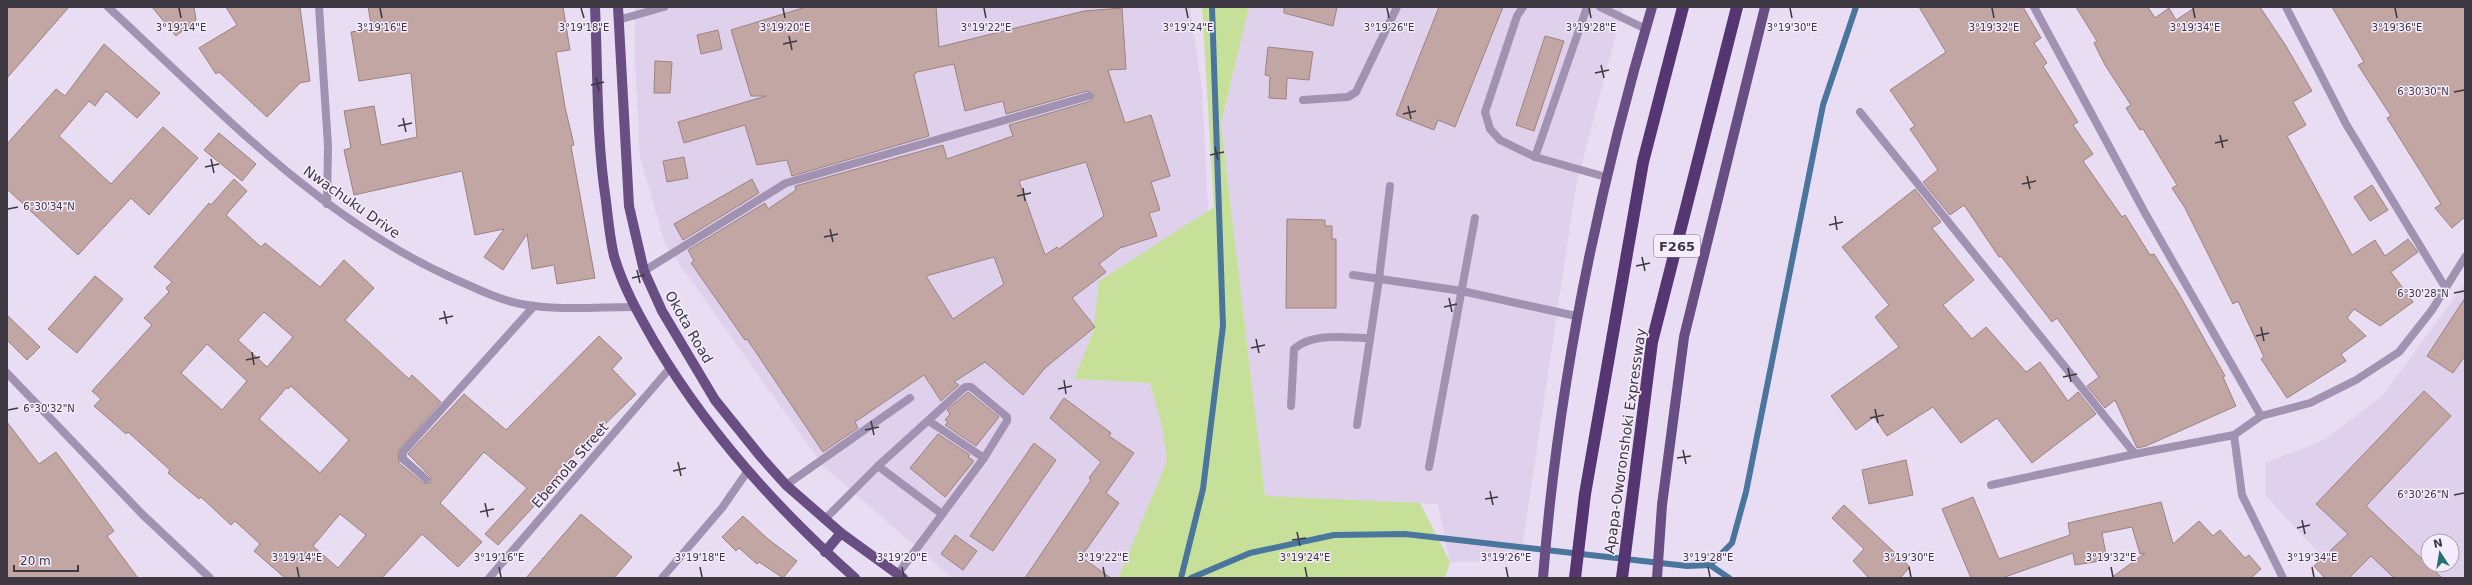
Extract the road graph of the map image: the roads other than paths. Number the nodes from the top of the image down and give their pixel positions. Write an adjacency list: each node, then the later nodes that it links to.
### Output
1 (108, 7): 24 (street, Nwachuku Drive)
2 (319, 7): 24 (street)
3 (595, 7): 33 (main road)
4 (618, 7): 16 (main road, Okota Road)
5 (664, 7): 16 (street)
6 (1397, 7): 19 (street)
7 (1523, 7): 21 (street)
8 (1588, 7): 21 (street)
9 (1600, 7): 17 (street)
10 (1652, 7): 17 (main road)
11 (1683, 7): 62 (highway, Apapa-Oworonshoki Expressway)
12 (1737, 7): 63 (highway, Apapa-Oworonshoki Expressway / F265)
13 (1766, 7): 64 (main road)
14 (2034, 7): 40 (street)
15 (2286, 7): 30 (street)
16 (618, 20): 27 (main road, Okota Road)
17 (1646, 29): 22 (main road)
18 (1089, 96): 27 (street)
19 (1303, 100)
20 (1860, 112): 44 (street)
21 (1535, 157): 22 (street)
22 (1606, 177): 34 (main road)
23 (1390, 186): 29 (street)
24 (327, 204): 32 (street, Nwachuku Drive)
25 (1475, 218): 31 (street)
26 (2465, 257): 30 (street)
27 (644, 271): 51 (main road, Okota Road)
28 (1353, 275): 29 (street)
29 (1379, 279): 31 (street); 35 (street)
30 (2445, 287): 40 (street)
31 (1462, 291): 34 (street); 47 (street)
32 (534, 306): 33 (street, Nwachuku Drive); 49 (street)
33 (634, 307): 36 (main road)
34 (1576, 316): 61 (main road)
35 (1370, 338): 39 (street); 42 (street)
36 (670, 368): 48 (main road); 58 (street, Ebemola Street)
37 (7, 373): 57 (street)
38 (910, 398): 51 (street)
39 (1291, 406)
40 (2261, 416): 43 (street)
41 (929, 420): 45 (street); 45 (street); 46 (street)
42 (1357, 425)
43 (2234, 435): 44 (street); 65 (street)
44 (2135, 454): 50 (street)
45 (984, 458): 52 (street)
46 (878, 466): 52 (street); 53 (street)
47 (1429, 466)
48 (747, 472): 55 (main road); 59 (street)
49 (426, 479)
50 (1991, 484)
51 (786, 485): 53 (main road, Okota Road)
52 (942, 514): 56 (street)
53 (826, 518): 54 (main road, Okota Road)
54 (841, 533): 55 (main road); 56 (main road, Okota Road)
55 (825, 552): 60 (main road)
56 (900, 576)
57 (210, 578)
58 (489, 578)
59 (662, 578)
60 (855, 578)
61 (1543, 578)
62 (1575, 578)
63 (1622, 578)
64 (1657, 578)
65 (2283, 578)

